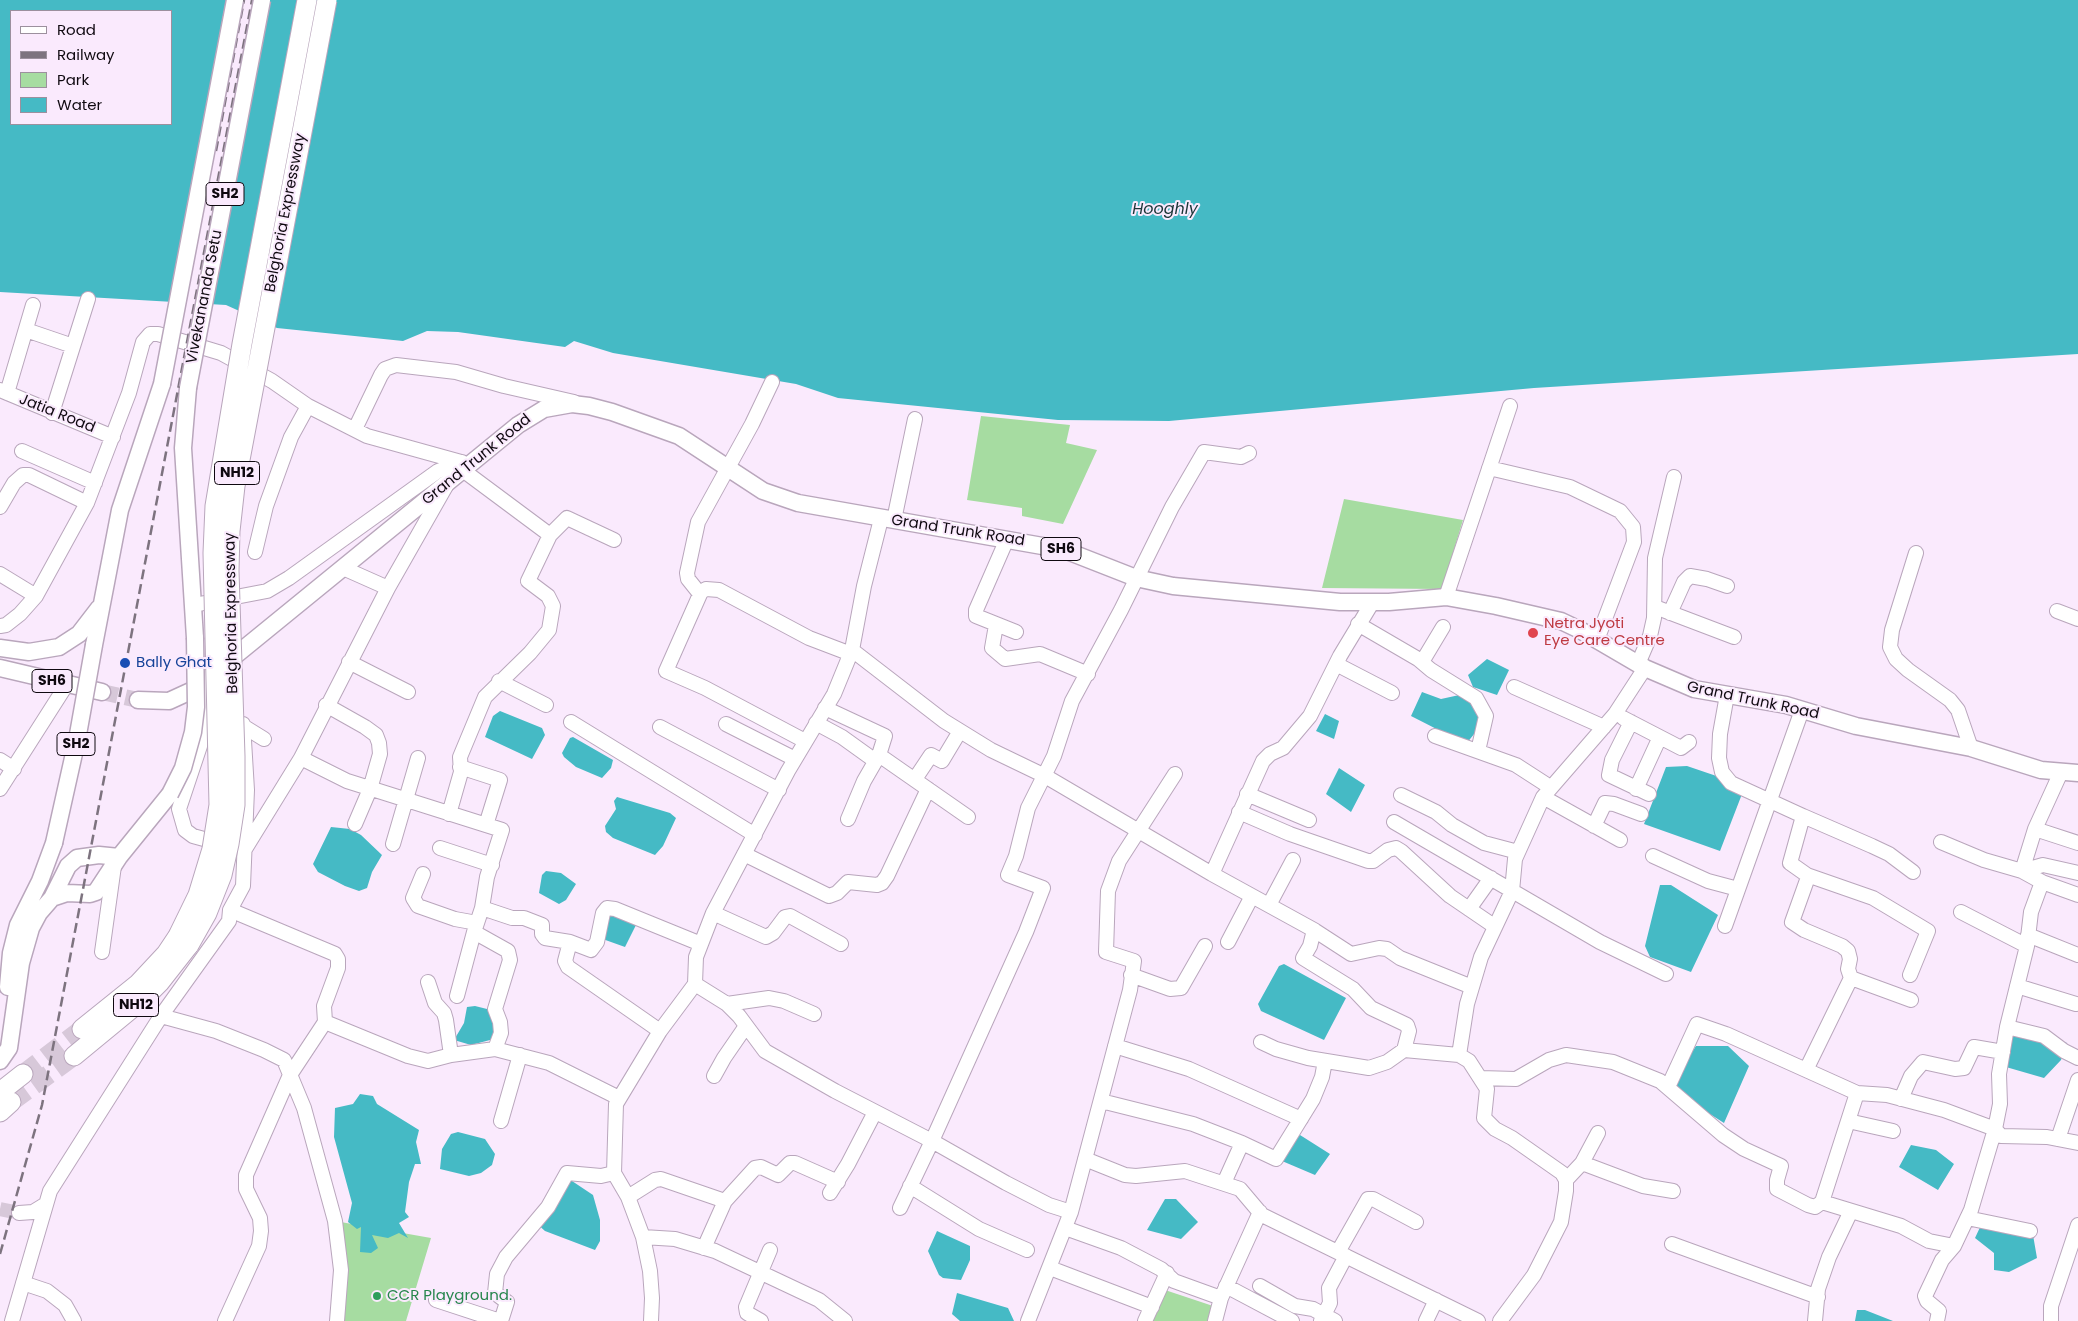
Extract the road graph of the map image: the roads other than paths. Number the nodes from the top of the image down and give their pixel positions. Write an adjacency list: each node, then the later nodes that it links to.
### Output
1 (235, 0): 43 (main road, Vivekananda Setu / SH2, bridge)
2 (262, 0): 44 (main road, Vivekananda Setu / SH2, bridge)
3 (308, 0): 164 (highway, Belghoria Expressway / NH12, bridge)
4 (327, 0): 164 (highway, Belghoria Expressway / NH12, bridge)
5 (88, 299): 8 (street)
6 (33, 305): 7 (street)
7 (26, 330): 8 (street); 10 (street)
8 (73, 346): 14 (street)
9 (772, 382): 22 (street)
10 (3, 392): 14 (street, Jatia Road)
11 (308, 406): 16 (street); 17 (street); 32 (street)
12 (589, 406): 16 (street); 20 (main road, Grand Trunk Road / SH6); 22 (main road, Grand Trunk Road / SH6)
13 (1510, 406): 21 (street)
14 (52, 413): 17 (street, Jatia Road)
15 (915, 419): 28 (street)
16 (355, 429): 20 (street)
17 (113, 437): 24 (street)
18 (22, 451): 24 (street)
19 (1249, 453): 36 (street)
20 (467, 465): 25 (main road, Grand Trunk Road / SH6); 29 (street); 44 (street)
21 (1489, 468): 41 (street); 55 (street)
22 (728, 469): 28 (main road, Grand Trunk Road / SH6); 39 (street)
23 (1674, 477): 45 (street)
24 (95, 483): 26 (street)
25 (446, 485): 34 (main road, Grand Trunk Road / SH6); 38 (street)
26 (88, 503): 27 (street); 40 (street)
27 (0, 507)
28 (887, 519): 30 (main road, Grand Trunk Road / SH6); 58 (street)
29 (550, 535): 31 (street); 66 (street)
30 (1007, 539): 36 (main road, Grand Trunk Road / SH6); 50 (street)
31 (614, 540)
32 (255, 552)
33 (1916, 553): 92 (street)
34 (343, 568): 38 (street); 57 (main road, Grand Trunk Road / SH6)
35 (0, 574): 40 (street)
36 (1136, 578): 42 (main road, Grand Trunk Road / SH6); 64 (street)
37 (1728, 586): 47 (street)
38 (388, 588): 59 (street)
39 (700, 594): 58 (street); 90 (street)
40 (36, 596): 51 (street)
41 (1446, 598): 42 (main road, Grand Trunk Road / SH6); 55 (main road, Grand Trunk Road / SH6)
42 (1372, 603): 49 (street)
43 (102, 604): 56 (main road); 185 (main road, SH2, bridge)
44 (194, 605): 139 (main road, SH2, bridge)
45 (1654, 607): 47 (street); 62 (street)
46 (2057, 611): 48 (street)
47 (1670, 613): 54 (street)
48 (2078, 619)
49 (1358, 624): 60 (street); 61 (street)
50 (996, 625): 53 (street); 64 (street)
51 (0, 626)
52 (1443, 627): 60 (street)
53 (1016, 632)
54 (1734, 637)
55 (1597, 640): 62 (main road, Grand Trunk Road / SH6)
56 (0, 648)
57 (240, 650): 65 (main road, Grand Trunk Road / SH6); 83 (street)
58 (852, 652): 76 (street); 86 (street)
59 (349, 662): 70 (street); 74 (street)
60 (1422, 662): 93 (street)
61 (1336, 664): 71 (street); 111 (street)
62 (1641, 666): 72 (main road, Grand Trunk Road / SH6); 78 (street)
63 (1, 669): 67 (main road, SH6)
64 (1088, 674): 104 (street)
65 (205, 681): 73 (main road, Grand Trunk Road / SH6); 134 (street)
66 (499, 681): 75 (street); 99 (street)
67 (67, 684): 69 (main road, SH6); 100 (street)
68 (1514, 686): 85 (street)
69 (102, 692)
70 (408, 692)
71 (1392, 693)
72 (1727, 695): 77 (main road, Grand Trunk Road / SH6); 114 (street)
73 (138, 700)
74 (326, 705): 94 (street); 107 (street)
75 (546, 705)
76 (825, 708): 81 (street); 96 (street)
77 (1802, 710): 92 (main road, Grand Trunk Road / SH6); 114 (street)
78 (1615, 714): 80 (street); 85 (street)
79 (571, 722): 128 (street)
80 (1631, 722): 89 (street); 89 (street)
81 (816, 723): 90 (street); 96 (street)
82 (726, 724): 97 (street)
83 (243, 726): 88 (street); 134 (street)
84 (660, 727): 109 (street)
85 (1604, 727): 110 (street)
86 (960, 730): 104 (street); 105 (street)
87 (1436, 736): 93 (street)
88 (264, 739)
89 (1659, 739): 91 (street)
90 (805, 741): 97 (street)
91 (1690, 742)
92 (1972, 748): 101 (main road, Grand Trunk Road / SH6)
93 (1478, 751): 110 (street)
94 (301, 758): 107 (street); 134 (street)
95 (418, 758): 113 (street)
96 (877, 758): 105 (street); 120 (street)
97 (795, 759): 109 (street)
98 (0, 760): 100 (street)
99 (460, 767): 116 (street); 124 (street)
100 (14, 769): 106 (street)
101 (2061, 772): 102 (main road, Grand Trunk Road / SH6); 126 (street)
102 (2078, 773)
103 (1175, 774): 127 (street)
104 (1045, 776): 127 (street); 227 (street)
105 (915, 779): 108 (street)
106 (0, 789)
107 (370, 789): 113 (street); 123 (street)
108 (928, 789): 119 (street); 136 (street)
109 (778, 790): 128 (street)
110 (1547, 792): 125 (street); 135 (street)
111 (1247, 794): 115 (street); 121 (street)
112 (1400, 795): 135 (street)
113 (407, 800): 116 (street); 132 (street)
114 (1769, 801): 118 (street); 149 (street)
115 (1239, 812): 145 (street); 156 (street)
116 (449, 814): 124 (street)
117 (1641, 814): 125 (street)
118 (1803, 816): 142 (street); 146 (street)
119 (968, 817)
120 (848, 818)
121 (1309, 820)
122 (1394, 822): 147 (street)
123 (355, 824)
124 (486, 825): 140 (street)
125 (1594, 826): 129 (street)
126 (2036, 829): 131 (street); 141 (street)
127 (1140, 830): 145 (street); 174 (street)
128 (755, 835): 136 (street)
129 (1620, 840)
130 (1940, 842): 141 (street)
131 (2078, 843)
132 (393, 844)
133 (440, 848): 140 (street)
134 (244, 850): 157 (street)
135 (1518, 852): 150 (street)
136 (744, 854): 159 (street)
137 (1653, 856): 149 (street)
138 (1294, 860): 154 (street)
139 (116, 862): 153 (main road, SH2); 153 (main road); 171 (street)
140 (492, 865): 155 (street)
141 (2022, 871): 143 (street); 148 (street)
142 (1912, 872)
143 (2078, 873)
144 (423, 874): 162 (street)
145 (1212, 874): 152 (street)
146 (1806, 875): 175 (street); 176 (street)
147 (1491, 878): 150 (street); 156 (street)
148 (2042, 882): 151 (street); 165 (street)
149 (1738, 888): 161 (street)
150 (1512, 891): 160 (street); 173 (street)
151 (2078, 895)
152 (1252, 896): 154 (street); 167 (street)
153 (52, 898): 185 (main road, SH2)
154 (1269, 905): 163 (street)
155 (482, 908): 162 (street); 166 (street)
156 (1469, 909): 160 (street)
157 (230, 910): 187 (street); 188 (street)
158 (1961, 912): 165 (street)
159 (713, 913): 168 (street); 169 (street)
160 (1494, 926): 180 (street)
161 (1725, 926)
162 (476, 928): 181 (street); 196 (street)
163 (1314, 930): 180 (street); 197 (street)
164 (184, 940): 191 (highway, Belghoria Expressway / NH12); 203 (highway, Belghoria Expressway / NH12)
165 (2027, 941): 172 (street); 179 (street)
166 (570, 942): 168 (street); 193 (street)
167 (1228, 942)
168 (701, 944): 178 (street)
169 (841, 944)
170 (1205, 946): 174 (street)
171 (102, 952)
172 (2078, 954)
173 (1666, 974)
174 (1131, 975): 195 (street)
175 (1910, 975)
176 (1851, 978): 182 (street); 207 (street)
177 (428, 982): 200 (street)
178 (695, 984): 183 (street); 193 (street)
179 (2017, 986): 184 (street); 190 (street)
180 (1472, 987): 202 (street)
181 (457, 996)
182 (1911, 1000)
183 (726, 1004): 186 (street); 189 (street)
184 (2076, 1004)
185 (11, 1007): 192 (main road, SH2); 205 (main road, SH2)
186 (814, 1014)
187 (161, 1016): 209 (street); 240 (street)
188 (326, 1022): 200 (street); 209 (street)
189 (746, 1026): 210 (street); 219 (street)
190 (2007, 1026): 199 (street); 204 (street)
191 (82, 1029)
192 (3, 1031): 198 (main road, SH2)
193 (660, 1031): 215 (street)
194 (1261, 1042): 206 (street)
195 (1115, 1046): 217 (street); 220 (street)
196 (495, 1049): 200 (street); 201 (street)
197 (1404, 1050): 202 (street); 206 (street)
198 (0, 1051)
199 (2003, 1052): 216 (street); 223 (street)
200 (451, 1055)
201 (520, 1055): 215 (street); 221 (street)
202 (1459, 1055): 211 (street)
203 (74, 1056)
204 (2078, 1058)
205 (0, 1061)
206 (1325, 1061): 220 (street)
207 (1806, 1070): 213 (street); 214 (street)
208 (23, 1074): 218 (highway)
209 (290, 1075): 271 (street); 272 (street)
210 (714, 1076)
211 (1480, 1078): 213 (street); 233 (street)
212 (2078, 1080): 226 (street)
213 (1668, 1087): 239 (street)
214 (1857, 1092): 216 (street); 222 (street)
215 (619, 1098): 232 (street)
216 (1901, 1099): 223 (street)
217 (1101, 1100): 228 (street); 230 (street)
218 (4, 1102)
219 (875, 1112): 227 (street); 238 (street)
220 (1301, 1119): 228 (street)
221 (500, 1121)
222 (1848, 1121): 224 (street); 239 (street)
223 (1995, 1129): 226 (street); 246 (street)
224 (1893, 1132)
225 (1598, 1133): 231 (street)
226 (2058, 1139): 229 (street)
227 (932, 1141): 235 (street); 243 (street)
228 (1242, 1142): 234 (street)
229 (2078, 1143)
230 (1086, 1159): 234 (street); 243 (street)
231 (1582, 1163): 233 (street); 236 (street)
232 (614, 1173): 237 (street); 273 (street)
233 (1566, 1180): 283 (street)
234 (1224, 1183): 244 (street)
235 (910, 1186): 241 (street); 256 (street)
236 (1673, 1191)
237 (628, 1197): 238 (street); 251 (street)
238 (725, 1201): 254 (street)
239 (1822, 1202): 242 (street)
240 (46, 1204): 245 (street); 261 (street)
241 (900, 1208)
242 (1851, 1211): 253 (street); 264 (street)
243 (1071, 1212): 249 (street)
244 (1260, 1212): 257 (street); 263 (street)
245 (19, 1213)
246 (1967, 1218): 250 (street); 253 (street)
247 (1416, 1222): 257 (street)
248 (2078, 1225): 286 (street)
249 (1065, 1228): 258 (street); 260 (street)
250 (2030, 1231)
251 (643, 1237): 254 (street); 274 (street)
252 (1672, 1244): 264 (street)
253 (1954, 1246): 285 (street)
254 (704, 1248): 259 (street)
255 (770, 1250): 259 (street)
256 (1027, 1250)
257 (1342, 1254): 266 (street); 268 (street)
258 (1050, 1268): 267 (street); 277 (street)
259 (760, 1273): 275 (street); 276 (street)
260 (1167, 1273): 263 (street); 267 (street)
261 (23, 1283): 269 (street); 270 (street)
262 (1260, 1286): 268 (street)
263 (1224, 1292): 279 (street); 280 (street)
264 (1818, 1297): 284 (street)
265 (436, 1300): 273 (street)
266 (1436, 1300): 281 (street); 282 (street)
267 (1152, 1307): 278 (street)
268 (1327, 1319)
269 (12, 1321)
270 (74, 1321)
271 (226, 1321)
272 (337, 1321)
273 (500, 1321)
274 (650, 1321)
275 (761, 1321)
276 (845, 1321)
277 (1028, 1321)
278 (1145, 1321)
279 (1215, 1321)
280 (1292, 1321)
281 (1426, 1321)
282 (1478, 1321)
283 (1500, 1321)
284 (1815, 1321)
285 (1937, 1321)
286 (2051, 1321)

